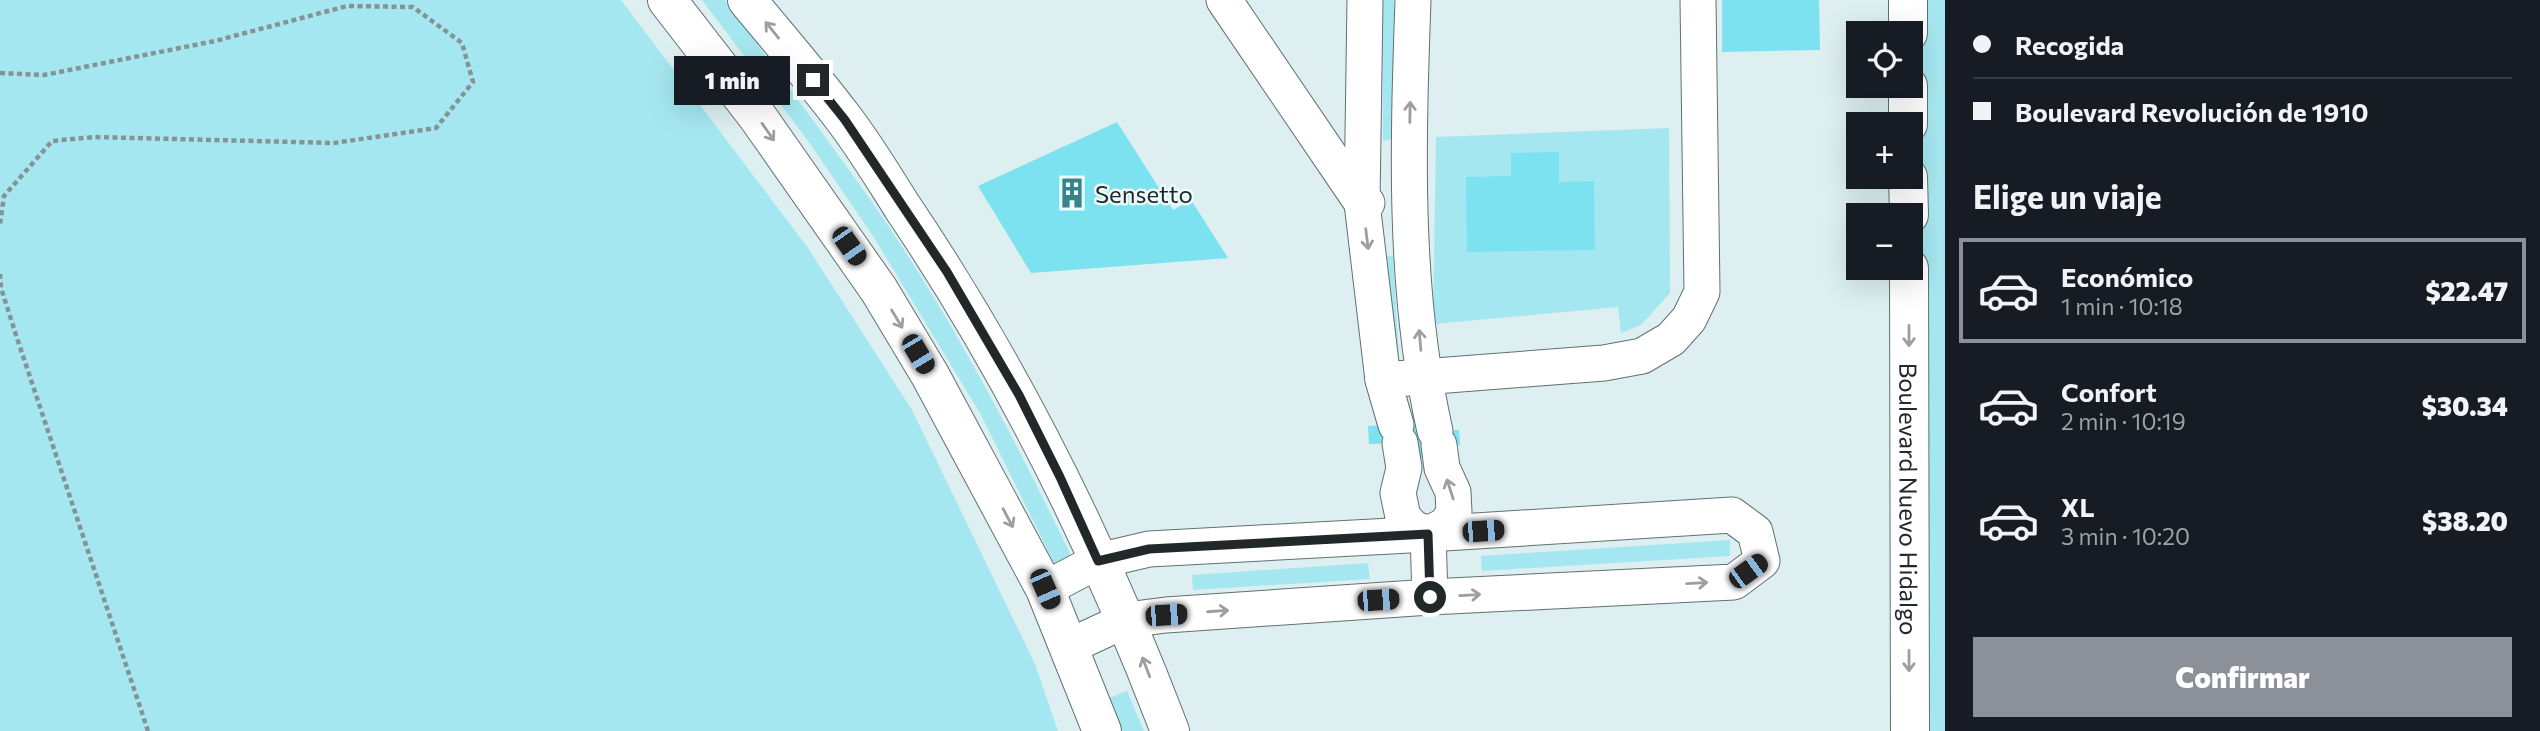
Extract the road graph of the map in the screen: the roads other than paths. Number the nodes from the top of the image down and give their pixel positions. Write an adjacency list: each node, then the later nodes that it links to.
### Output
1 (667, 0): 16 (main road, one-way to 16)
2 (747, 0): 15 (main road, one-way to 2)
3 (1224, 0): 10 (street)
4 (1365, 0): 10 (street)
5 (1413, 0): 9 (street, one-way to 5)
6 (1698, 0): 12 (street)
7 (1908, 0): 8 (main road)
8 (1908, 21)
9 (1409, 201): 10 (street); 12 (street, one-way to 9)
10 (1363, 203): 13 (street, one-way to 13)
11 (1909, 280): 22 (main road, Boulevard Nuevo Hidalgo, one-way to 22)
12 (1423, 376): 13 (street); 14 (street, one-way to 12)
13 (1383, 380): 14 (street)
14 (1428, 534): 15 (street); 17 (street); 17 (street, one-way to 14)
15 (1098, 561): 16 (street); 18 (main road)
16 (1045, 589): 19 (main road)
17 (1430, 597): 18 (street, one-way to 17)
18 (1126, 620): 19 (street); 21 (main road, one-way to 18)
19 (1070, 646): 20 (main road)
20 (1102, 731)
21 (1170, 731)
22 (1910, 731)

